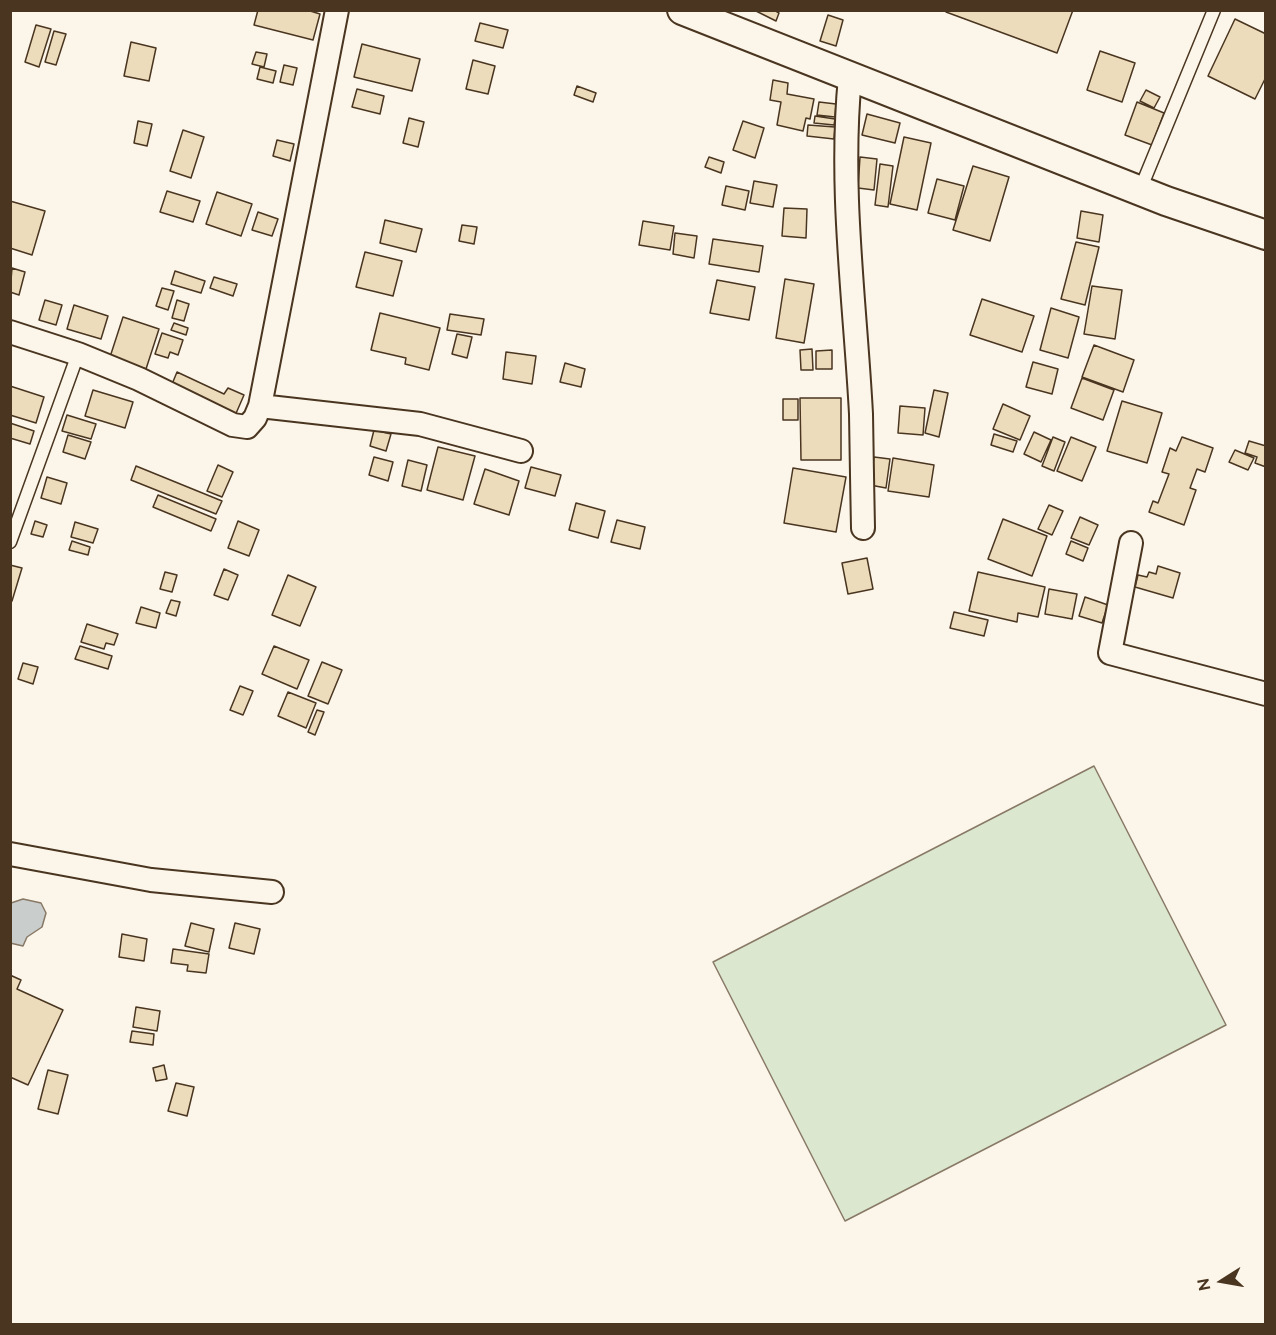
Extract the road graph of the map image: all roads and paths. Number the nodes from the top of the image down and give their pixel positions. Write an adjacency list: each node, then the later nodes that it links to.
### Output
1 (338, 10): 9 (street)
2 (1214, 10): 5 (lane)
3 (684, 11): 4 (street)
4 (850, 77): 5 (street); 11 (street)
5 (1140, 190): 6 (street)
6 (1266, 235)
7 (10, 332): 8 (street)
8 (78, 354): 9 (street); 12 (lane)
9 (260, 406): 10 (street)
10 (522, 451)
11 (863, 528)
12 (10, 542)
13 (1131, 543): 14 (street)
14 (1266, 694)
15 (10, 854): 16 (street)
16 (272, 892)

